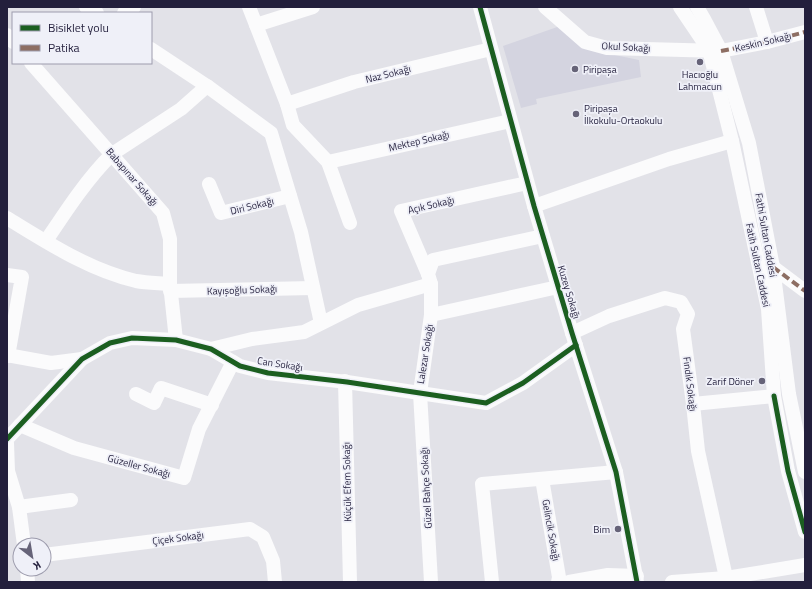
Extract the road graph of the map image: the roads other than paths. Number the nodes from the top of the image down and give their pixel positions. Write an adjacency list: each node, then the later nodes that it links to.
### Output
1 (86, 7): 9 (street)
2 (249, 7): 10 (street)
3 (313, 7): 10 (street)
4 (480, 7): 13 (street, Kuzey Sokağı)
5 (545, 7): 15 (street, Okul Sokağı)
6 (680, 7): 15 (street, Fatih Sultan Caddesi)
7 (697, 7): 15 (street, Fathi Sultan Caddesi)
8 (756, 7): 12 (street)
9 (95, 12)
10 (256, 25): 18 (street)
11 (805, 32): 12 (street, Keskin Sokağı)
12 (767, 42): 15 (street, Keskin Sokağı)
13 (491, 49): 18 (street, Naz Sokağı); 19 (street, Kuzey Sokağı)
14 (152, 50): 17 (street)
15 (715, 51): 22 (street, Fatih Sultan Caddesi); 33 (street, Fathi Sultan Caddesi)
16 (32, 64): 23 (street, Babapınar Sokağı)
17 (207, 86): 21 (street); 23 (street)
18 (287, 104): 20 (street)
19 (510, 121): 24 (street, Mektep Sokağı); 25 (street, Kuzey Sokağı)
20 (293, 125): 21 (street); 24 (street)
21 (271, 133): 27 (street)
22 (732, 141): 28 (street); 51 (street, Fatih Sultan Caddesi)
23 (112, 154): 32 (street); 37 (street, Babapınar Sokağı)
24 (328, 162): 30 (street)
25 (528, 183): 28 (street, Kuzey Sokağı); 35 (street, Açık Sokağı)
26 (209, 184): 27 (street, Diri Sokağı)
27 (290, 196): 38 (street)
28 (534, 206): 31 (street, Kuzey Sokağı)
29 (7, 219): 32 (street, Kayışoğlu Sokağı)
30 (350, 224)
31 (543, 236): 35 (street); 36 (street, Kuzey Sokağı)
32 (46, 241): 37 (street, Kayışoğlu Sokağı)
33 (773, 267): 39 (street); 55 (street, Fathi Sultan Caddesi)
34 (7, 275): 45 (street)
35 (430, 279): 40 (street, Lalezar Sokağı); 41 (street)
36 (558, 287): 40 (street); 42 (street, Kuzey Sokağı)
37 (170, 288): 38 (street, Kayışoğlu Sokağı); 43 (street, Babapınar Sokağı)
38 (313, 288): 41 (street)
39 (805, 291)
40 (431, 315): 49 (street, Lalezar Sokağı)
41 (321, 323): 44 (street)
42 (574, 339): 49 (street, Can Sokağı); 52 (street, Fındık Sokağı); 58 (street, Kuzey Sokağı)
43 (176, 340): 44 (street, Can Sokağı); 46 (street, Can Sokağı)
44 (211, 349): 47 (street, Can Sokağı)
45 (7, 356): 46 (street)
46 (82, 359): 54 (street, Can Sokağı)
47 (233, 362): 48 (street, Can Sokağı); 53 (street, Güzeller Sokağı)
48 (345, 381): 49 (street, Can Sokağı); 70 (street, Küçük Efem Sokağı)
49 (420, 393): 71 (street, Güzel Bahçe Sokağı)
50 (136, 394): 53 (street)
51 (774, 396): 52 (street); 63 (street, Fatih Sultan Caddesi)
52 (693, 404): 68 (street, Fındık Sokağı)
53 (212, 405): 54 (street, Güzeller Sokağı)
54 (20, 425): 56 (street, Can Sokağı)
55 (800, 427): 59 (street, Fathi Sultan Caddesi)
56 (7, 439)
57 (7, 443): 62 (street)
58 (616, 472): 60 (street); 67 (street, Kuzey Sokağı)
59 (805, 472)
60 (542, 479): 72 (street); 73 (street, Gelincik Sokağı)
61 (71, 500): 62 (street)
62 (19, 506): 64 (street)
63 (805, 532)
64 (23, 537)
65 (52, 554): 69 (street, Çiçek Sokağı)
66 (805, 565): 68 (street)
67 (637, 579): 74 (street)
68 (727, 580): 75 (street)
69 (275, 582)
70 (350, 582)
71 (431, 582)
72 (492, 582)
73 (558, 582)
74 (569, 582)
75 (672, 582)

